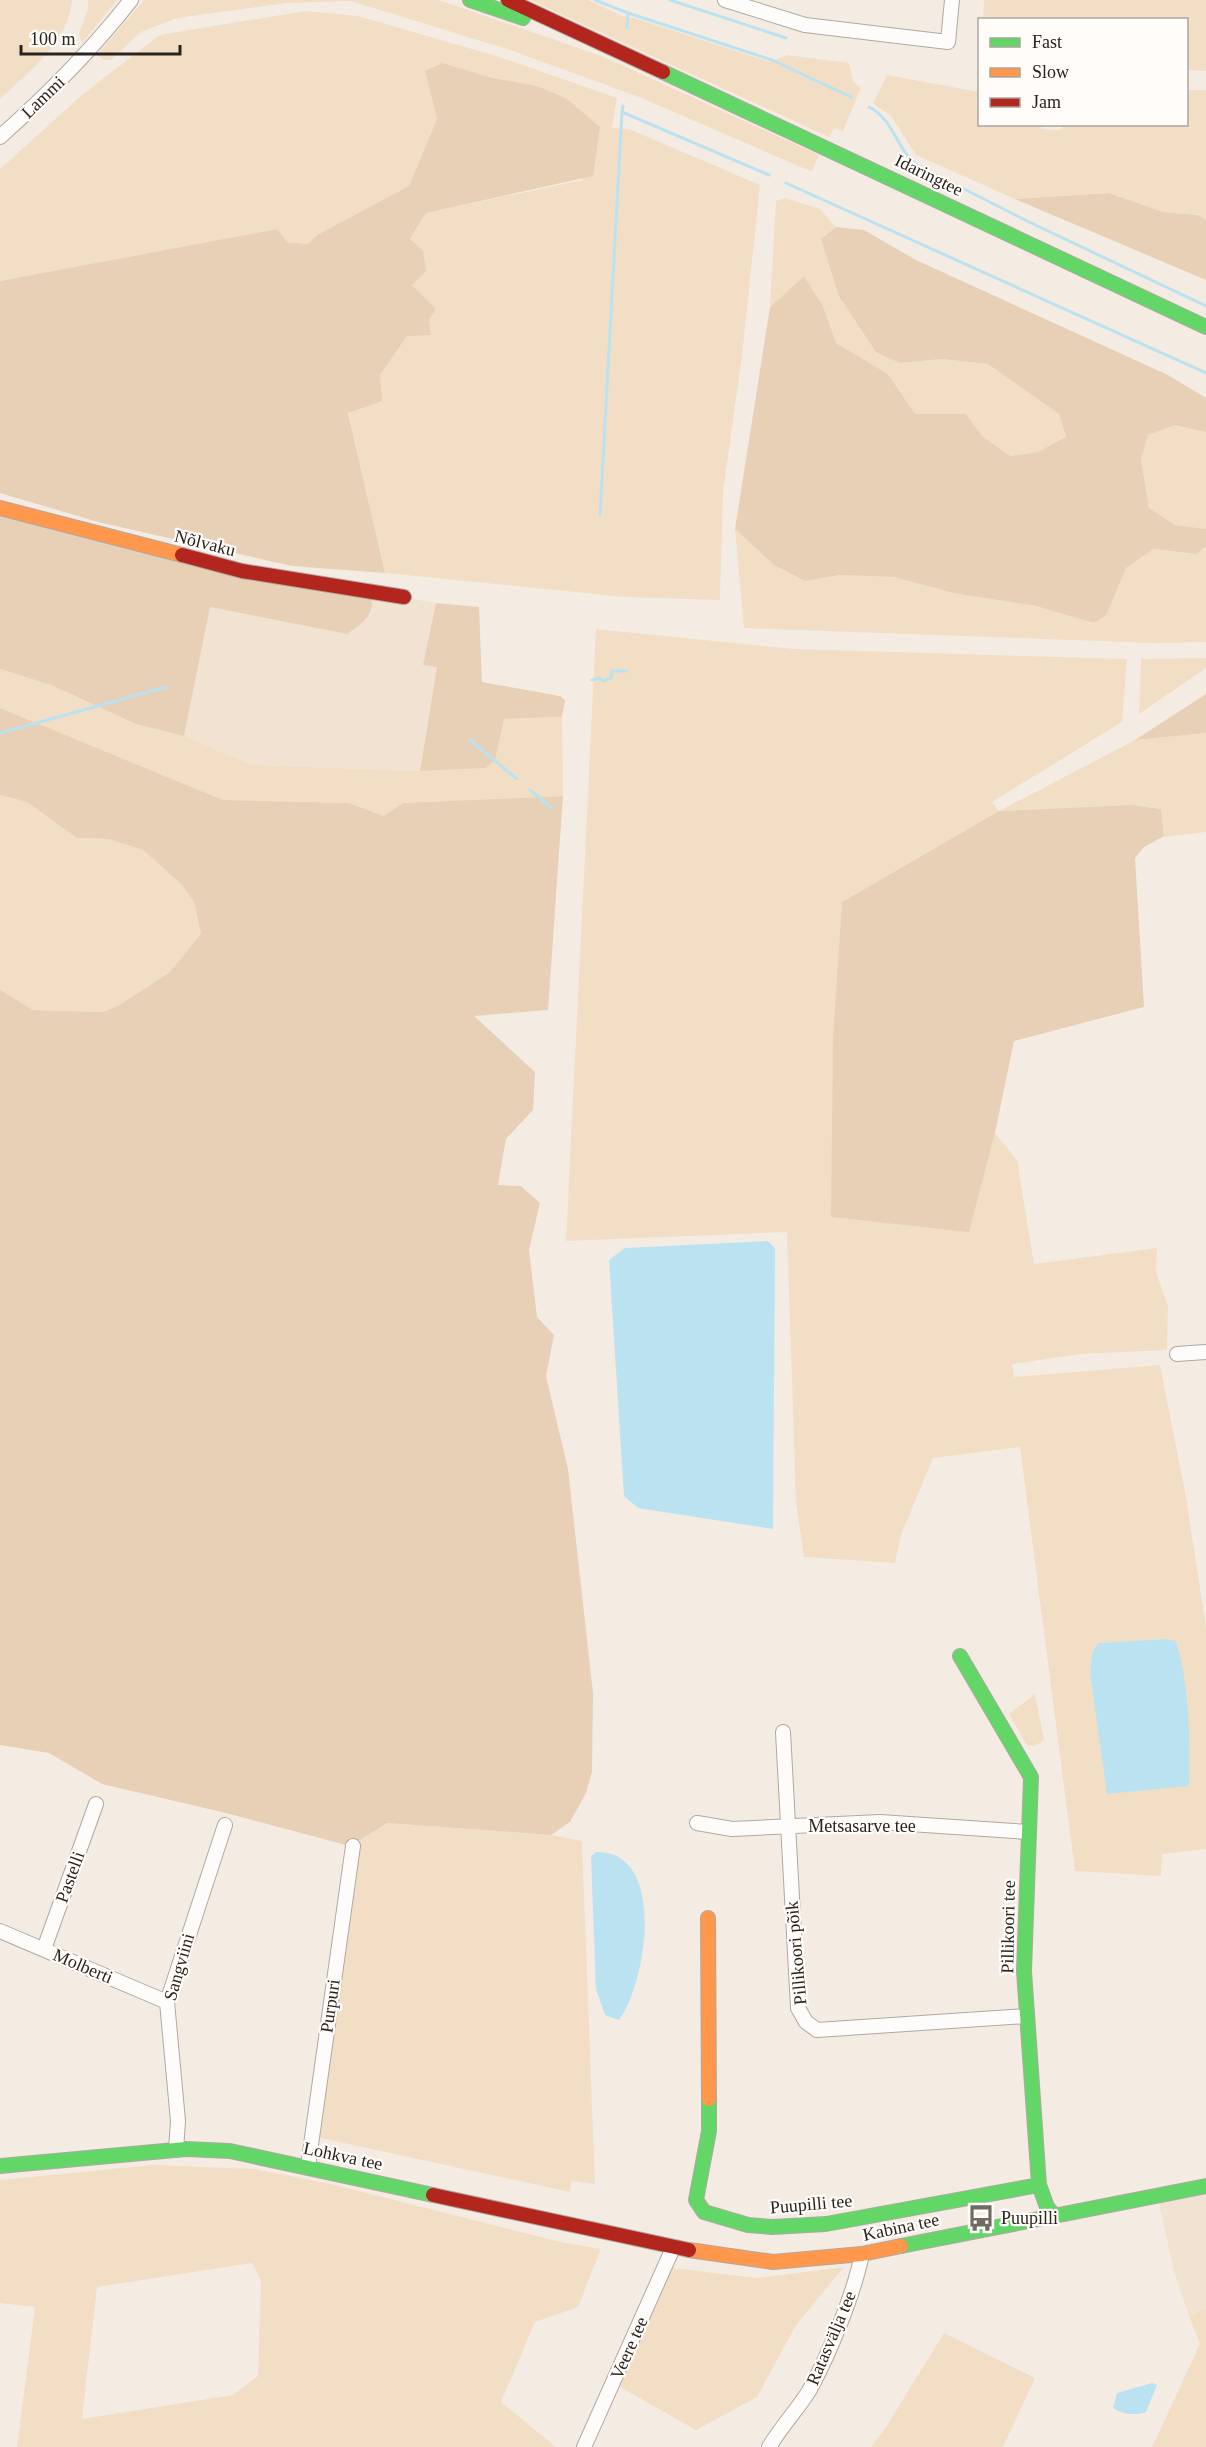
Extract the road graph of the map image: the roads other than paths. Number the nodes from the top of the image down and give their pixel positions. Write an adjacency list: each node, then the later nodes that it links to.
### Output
1 (131, 0): 7 (street, Lammi)
2 (470, 0): 6 (street, Idaringtee)
3 (508, 0): 6 (street, Idaringtee)
4 (725, 0): 5 (street)
5 (952, 0)
6 (634, 59): 8 (street, Idaringtee)
7 (0, 137)
8 (1206, 327)
9 (0, 508): 10 (street, Nõlvaku)
10 (404, 597)
11 (1206, 1352): 12 (street)
12 (1177, 1354)
13 (960, 1656): 19 (street, Pillikoori tee)
14 (783, 1732): 18 (street, Pillikoori põik)
15 (96, 1804): 23 (street, Pastelli)
16 (697, 1823): 18 (street, Metsasarve tee)
17 (225, 1825): 24 (street, Sangviini)
18 (786, 1827): 19 (street, Metsasarve tee); 25 (street, Pillikoori põik)
19 (1028, 1832): 25 (street, Pillikoori tee)
20 (353, 1846): 28 (street, Purpuri)
21 (708, 1918): 29 (street, Puupilli tee)
22 (1, 1936): 23 (street, Molberti)
23 (44, 1949): 24 (street, Molberti)
24 (166, 2002): 26 (street, Sangviini)
25 (1026, 2016): 29 (street, Pillikoori tee)
26 (176, 2150): 27 (street, Lohkva tee); 28 (street, Lohkva tee)
27 (0, 2166)
28 (308, 2166): 32 (street, Lohkva tee)
29 (1039, 2185): 31 (street, Pillikoori tee)
30 (1206, 2186): 31 (street, Kabina tee)
31 (1053, 2214): 33 (street, Kabina tee)
32 (673, 2248): 33 (street, Kabina tee); 34 (street, Veere tee)
33 (862, 2254): 35 (street, Ratasvälja tee)
34 (584, 2447)
35 (769, 2447)

